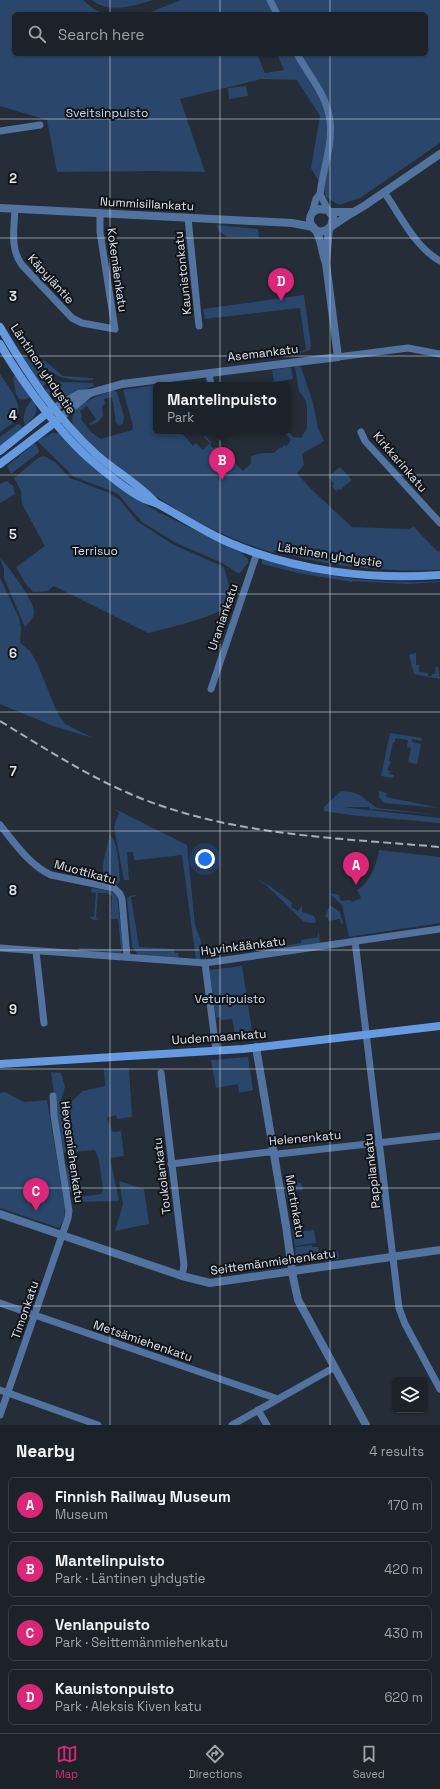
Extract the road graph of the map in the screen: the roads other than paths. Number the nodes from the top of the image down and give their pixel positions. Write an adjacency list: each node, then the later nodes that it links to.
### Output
1 (270, 0): 2 (street)
2 (276, 12)
3 (299, 56): 8 (street)
4 (40, 125): 5 (street)
5 (0, 131)
6 (440, 154): 7 (street)
7 (384, 192): 12 (street); 19 (street)
8 (320, 194): 11 (street); 14 (street)
9 (0, 208): 10 (street, Nummisillankatu)
10 (16, 209): 13 (street, Nummisillankatu); 23 (street, Käpyläntie)
11 (329, 211): 12 (street); 14 (street); 18 (street)
12 (353, 212): 18 (street)
13 (100, 213): 15 (street, Nummisillankatu); 23 (street, Kokemäenkatu)
14 (312, 214): 16 (street, Nummisillankatu); 17 (street)
15 (188, 218): 16 (street, Nummisillankatu); 21 (street, Kaunistonkatu)
16 (292, 223): 17 (street, Nummisillankatu)
17 (314, 228): 18 (street); 20 (street)
18 (330, 228): 20 (street)
19 (440, 261)
20 (326, 263): 26 (street)
21 (200, 326)
22 (0, 327): 30 (main road, Läntinen yhdystie)
23 (115, 329)
24 (0, 344): 30 (main road, Läntinen yhdystie)
25 (440, 354): 26 (street, Asemankatu)
26 (338, 357): 27 (street, Asemankatu)
27 (209, 373): 28 (street); 29 (street, Asemankatu)
28 (210, 382)
29 (90, 393): 30 (street, Asemankatu); 31 (street, Asemankatu)
30 (51, 410): 31 (main road, Läntinen yhdystie); 33 (main road)
31 (58, 420): 34 (main road); 36 (main road, Läntinen yhdystie)
32 (361, 432): 35 (street, Kirkkarinkatu)
33 (0, 451)
34 (0, 464)
35 (440, 523)
36 (257, 553): 37 (main road, Läntinen yhdystie); 38 (street, Uraniankatu)
37 (440, 575)
38 (211, 689)
39 (0, 825): 44 (street, Muottikatu)
40 (440, 929): 41 (street, Hyvinkäänkatu)
41 (356, 941): 45 (street, Hyvinkäänkatu); 48 (street, Pappilankatu)
42 (0, 948): 43 (street, Hyvinkäänkatu)
43 (36, 951): 44 (street, Hyvinkäänkatu); 46 (street)
44 (127, 957): 45 (street, Hyvinkäänkatu)
45 (205, 963): 50 (street)
46 (44, 1023)
47 (440, 1026): 48 (main road, Uudenmaankatu)
48 (367, 1034): 49 (main road, Uudenmaankatu); 55 (street, Pappilankatu)
49 (256, 1047): 50 (main road, Uudenmaankatu); 56 (street, Martinkatu)
50 (216, 1050): 51 (main road, Uudenmaankatu)
51 (0, 1064)
52 (161, 1073): 57 (street, Toukolankatu)
53 (53, 1096): 59 (street, Hevosmiehenkatu)
54 (440, 1136): 55 (street, Helenenkatu)
55 (380, 1142): 56 (street, Helenenkatu); 61 (street, Pappilankatu)
56 (273, 1153): 57 (street, Helenenkatu); 62 (street, Martinkatu)
57 (171, 1164): 63 (street, Toukolankatu)
58 (0, 1214): 59 (street, Seittemänmiehenkatu)
59 (62, 1235): 63 (street, Seittemänmiehenkatu); 65 (street, Timonkatu)
60 (440, 1250): 61 (street, Seittemänmiehenkatu)
61 (392, 1257): 62 (street, Seittemänmiehenkatu); 67 (street, Pappilankatu)
62 (293, 1272): 63 (street, Seittemänmiehenkatu); 66 (street, Martinkatu)
63 (182, 1276)
64 (0, 1303): 65 (street, Metsämiehenkatu)
65 (35, 1315): 69 (street, Timonkatu); 70 (street, Metsämiehenkatu)
66 (335, 1367): 70 (street); 76 (street, Martinkatu)
67 (440, 1389)
68 (0, 1390): 69 (street)
69 (8, 1393): 72 (street, Timonkatu); 73 (street)
70 (278, 1399): 71 (street)
71 (258, 1410): 74 (street); 75 (street)
72 (0, 1415)
73 (98, 1425)
74 (232, 1425)
75 (266, 1425)
76 (366, 1425)

